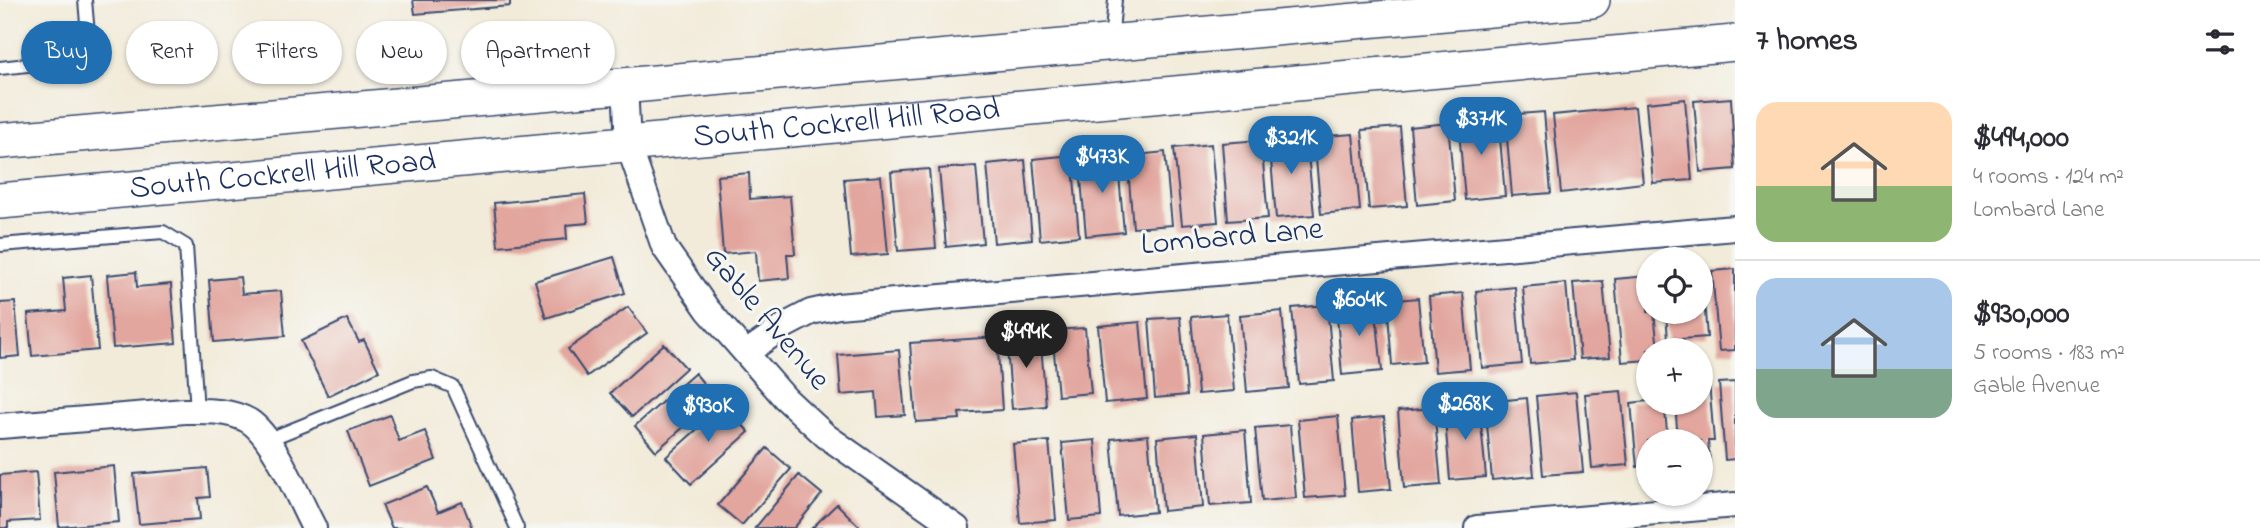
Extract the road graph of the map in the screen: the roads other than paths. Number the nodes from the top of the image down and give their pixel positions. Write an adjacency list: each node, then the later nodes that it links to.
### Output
1 (85, 0): 7 (lane)
2 (1115, 0): 5 (lane)
3 (1592, 0): 4 (main road, South Cockrell Hill Road)
4 (1512, 4): 5 (main road, South Cockrell Hill Road)
5 (1111, 43): 8 (main road, South Cockrell Hill Road); 9 (main road)
6 (1735, 43): 9 (main road, South Cockrell Hill Road)
7 (0, 68)
8 (625, 85): 10 (main road, South Cockrell Hill Road); 11 (street, Gable Avenue)
9 (1116, 99): 11 (main road, South Cockrell Hill Road)
10 (1, 138)
11 (628, 144): 12 (main road, South Cockrell Hill Road); 15 (street, Gable Avenue)
12 (0, 201)
13 (1735, 228): 15 (street, Lombard Lane)
14 (0, 245): 16 (lane)
15 (746, 353): 22 (street, Gable Avenue)
16 (197, 411): 17 (street); 18 (street)
17 (0, 426)
18 (267, 440): 20 (street); 21 (lane)
19 (1735, 505): 23 (street)
20 (314, 528)
21 (517, 528)
22 (957, 528)
23 (1477, 528)

